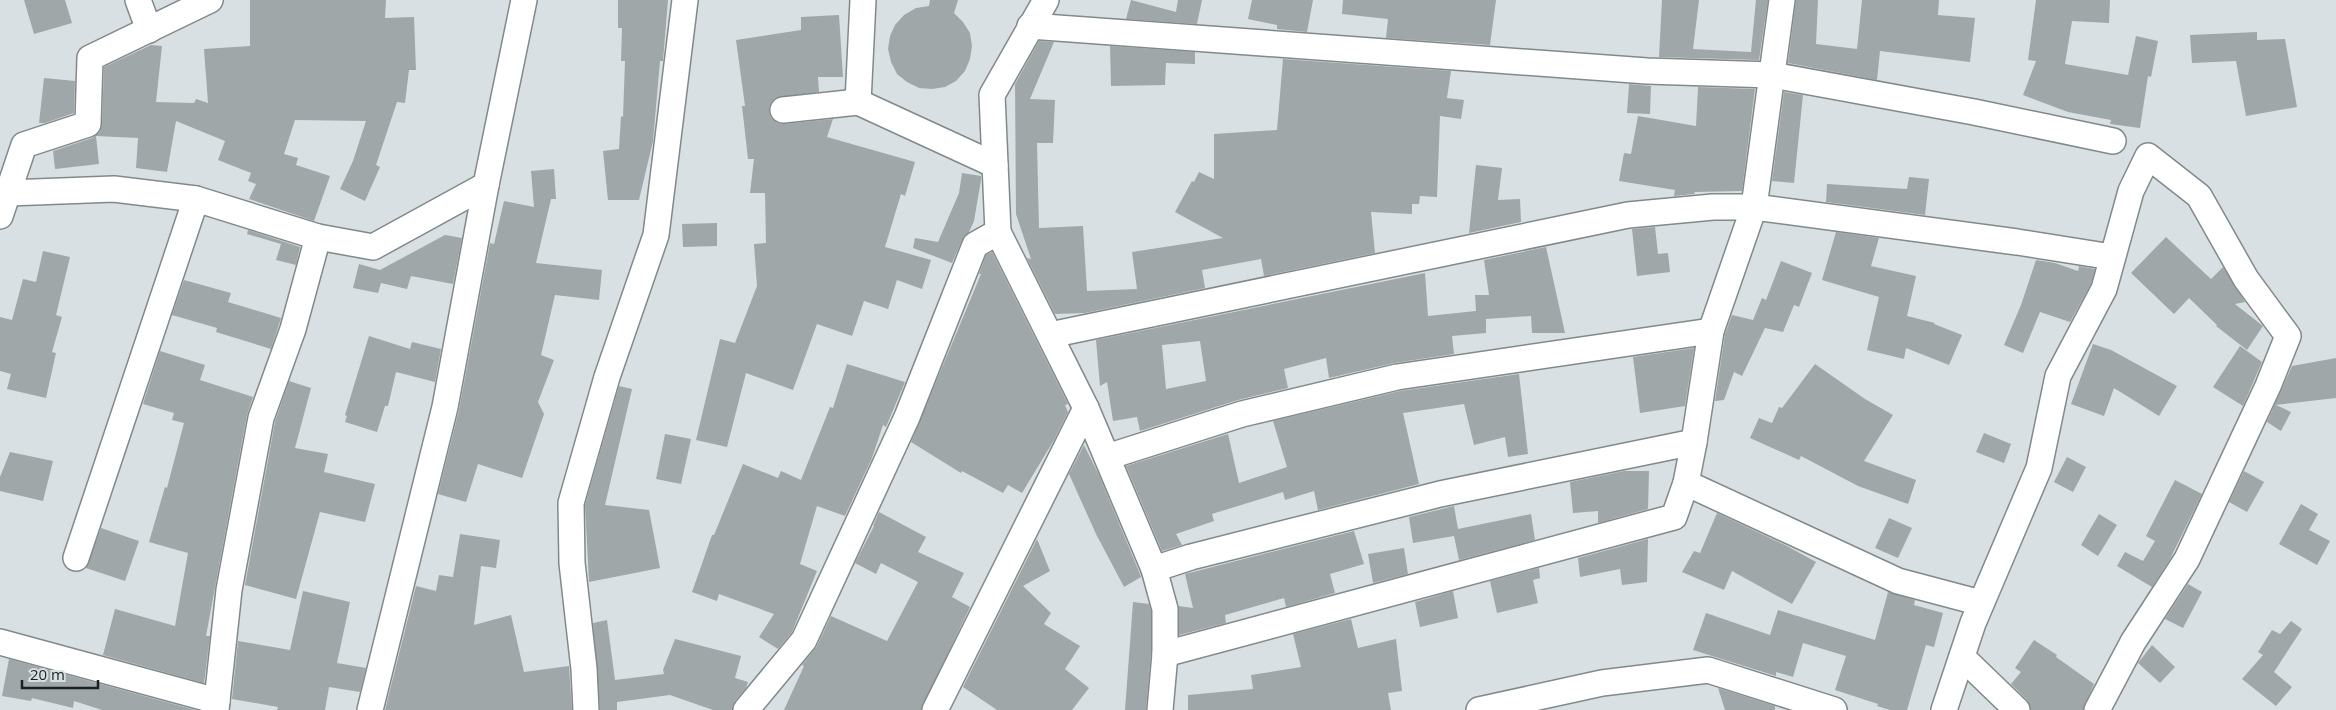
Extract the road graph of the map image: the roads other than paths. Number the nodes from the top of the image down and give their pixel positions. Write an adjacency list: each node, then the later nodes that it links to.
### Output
1 (138, 0): 9 (street)
2 (210, 0): 9 (street)
3 (524, 0): 15 (street)
4 (685, 0): 36 (street)
5 (863, 0): 11 (street)
6 (1046, 0): 8 (street)
7 (1782, 0): 10 (street)
8 (1030, 26): 10 (street); 14 (street)
9 (149, 30): 17 (street)
10 (1772, 75): 13 (street); 18 (street)
11 (858, 102): 12 (street); 14 (street)
12 (782, 110)
13 (2113, 141)
14 (995, 165): 19 (street)
15 (486, 185): 20 (street); 35 (street)
16 (196, 200): 17 (street); 20 (street); 28 (street)
17 (4, 205)
18 (1754, 207): 21 (street); 22 (street); 23 (street)
19 (998, 232): 23 (street); 37 (street)
20 (318, 236): 34 (street)
21 (2112, 257): 30 (street); 44 (street)
22 (1711, 331): 25 (street); 26 (street)
23 (1050, 335): 24 (street)
24 (1086, 408): 26 (street); 38 (street)
25 (1694, 442): 27 (street); 29 (street)
26 (1107, 457): 29 (street)
27 (1686, 483): 30 (street); 32 (street)
28 (76, 558)
29 (1154, 569): 32 (street)
30 (1981, 603): 33 (street)
31 (0, 642): 34 (street)
32 (1165, 654): 39 (street)
33 (1962, 657): 42 (street); 43 (street)
34 (217, 705)
35 (370, 710)
36 (586, 710)
37 (746, 710)
38 (935, 710)
39 (1160, 710)
40 (1479, 710): 41 (street)
41 (1834, 710)
42 (1944, 710)
43 (2017, 710)
44 (2098, 710)

